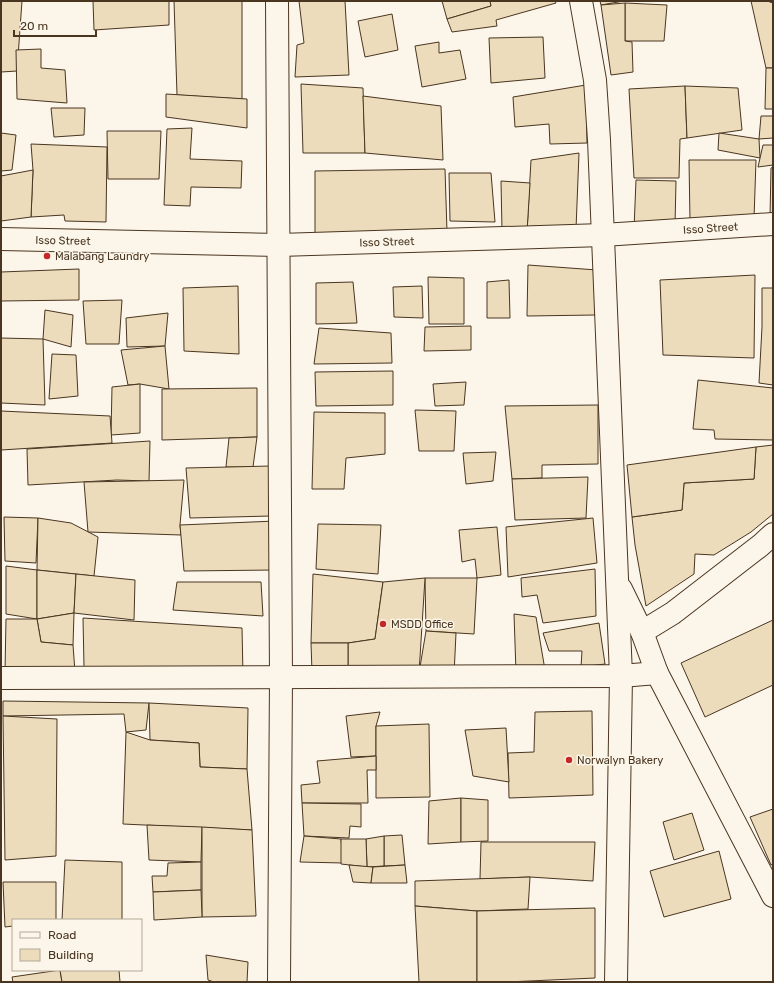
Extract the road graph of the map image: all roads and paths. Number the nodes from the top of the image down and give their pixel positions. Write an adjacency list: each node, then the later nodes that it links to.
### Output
1 (278, 1): 6 (street)
2 (581, 1): 4 (street)
3 (773, 224): 4 (street, Isso Street)
4 (603, 236): 6 (street, Isso Street); 8 (street)
5 (1, 240): 6 (street, Isso Street)
6 (279, 245): 12 (street)
7 (773, 534): 9 (street)
8 (617, 583): 9 (street); 11 (street)
9 (642, 632): 10 (street)
10 (658, 673): 11 (street); 14 (street)
11 (621, 676): 12 (street); 16 (street)
12 (281, 677): 13 (street); 15 (street)
13 (1, 678)
14 (773, 896)
15 (280, 982)
16 (616, 982)

